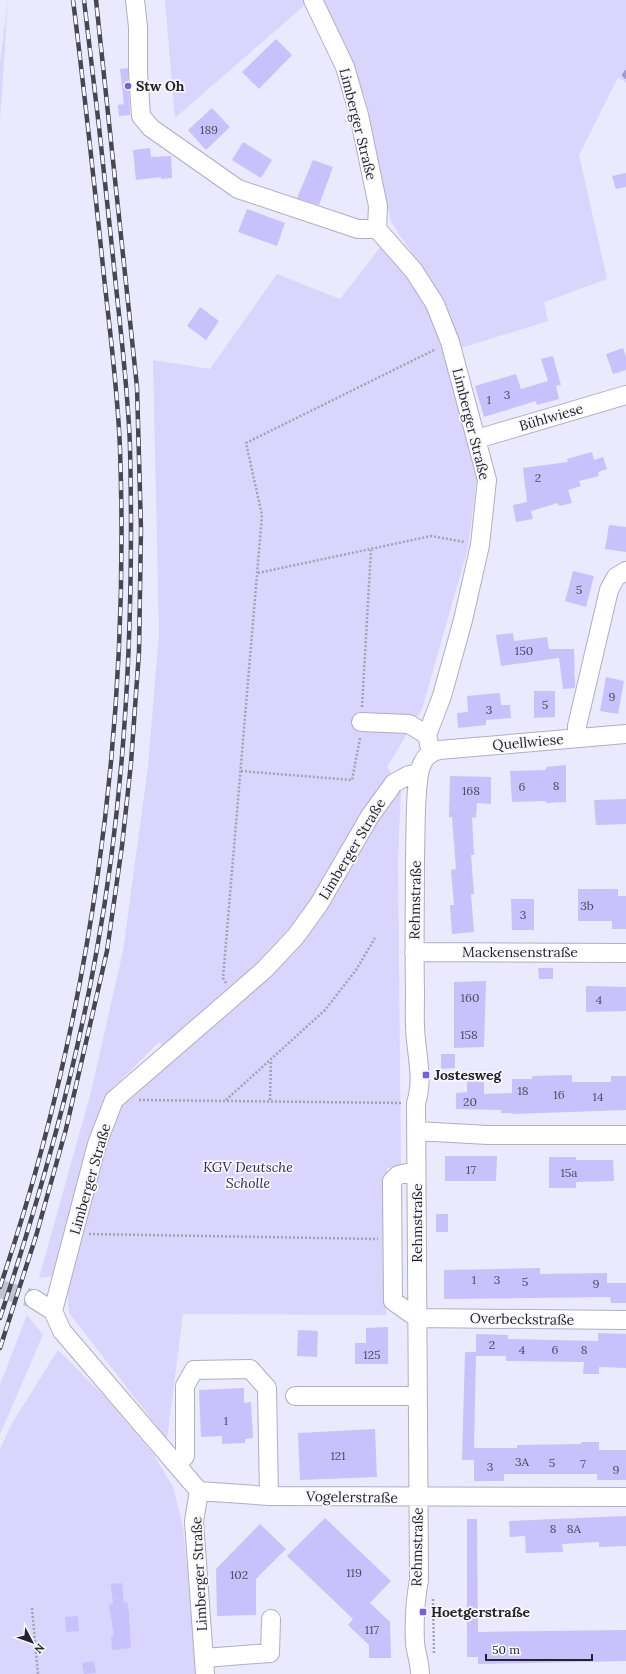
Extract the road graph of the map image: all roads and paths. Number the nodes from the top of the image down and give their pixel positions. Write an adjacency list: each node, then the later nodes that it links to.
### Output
1 (134, 0): 3 (street)
2 (313, 0): 3 (street, Limberger Straße)
3 (377, 229): 4 (street, Limberger Straße)
4 (450, 342): 6 (street, Limberger Straße); 10 (path)
5 (626, 395): 6 (street, Bühlwiese)
6 (477, 439): 7 (street, Limberger Straße)
7 (480, 545): 8 (path); 13 (street, Limberger Straße)
8 (371, 550): 10 (path); 11 (path)
9 (626, 571): 14 (street)
10 (258, 573): 16 (path)
11 (361, 722): 13 (street); 16 (path)
12 (626, 734): 14 (street, Quellwiese)
13 (427, 735): 15 (street)
14 (577, 738): 15 (street, Quellwiese)
15 (431, 753): 17 (street)
16 (241, 771): 21 (path)
17 (419, 773): 19 (street, Rehmstraße); 21 (street, Limberger Straße)
18 (375, 938): 22 (path)
19 (414, 952): 20 (street, Mackensenstraße); 26 (street, Rehmstraße)
20 (626, 953)
21 (233, 997): 30 (street, Limberger Straße)
22 (271, 1060): 24 (path); 25 (path)
23 (138, 1100): 24 (path)
24 (226, 1100): 25 (path)
25 (270, 1100): 26 (path)
26 (416, 1103): 27 (street, Rehmstraße)
27 (416, 1131): 28 (street); 29 (street, Rehmstraße)
28 (626, 1135)
29 (416, 1171): 31 (street); 34 (street, Rehmstraße)
30 (74, 1233): 31 (path); 33 (street, Limberger Straße)
31 (393, 1239): 34 (street)
32 (34, 1299): 33 (street)
33 (53, 1311): 38 (street)
34 (417, 1318): 35 (street, Overbeckstraße); 37 (street, Rehmstraße)
35 (626, 1320)
36 (295, 1396): 37 (street)
37 (418, 1396): 42 (street, Rehmstraße)
38 (177, 1465): 39 (street); 40 (street)
39 (199, 1491): 40 (street, Vogelerstraße); 45 (street, Limberger Straße)
40 (269, 1496): 42 (street, Vogelerstraße)
41 (626, 1497): 42 (street, Vogelerstraße)
42 (418, 1498): 47 (street, Rehmstraße)
43 (32, 1608): 46 (path)
44 (271, 1619): 45 (street)
45 (204, 1666)
46 (38, 1674)
47 (420, 1674)

